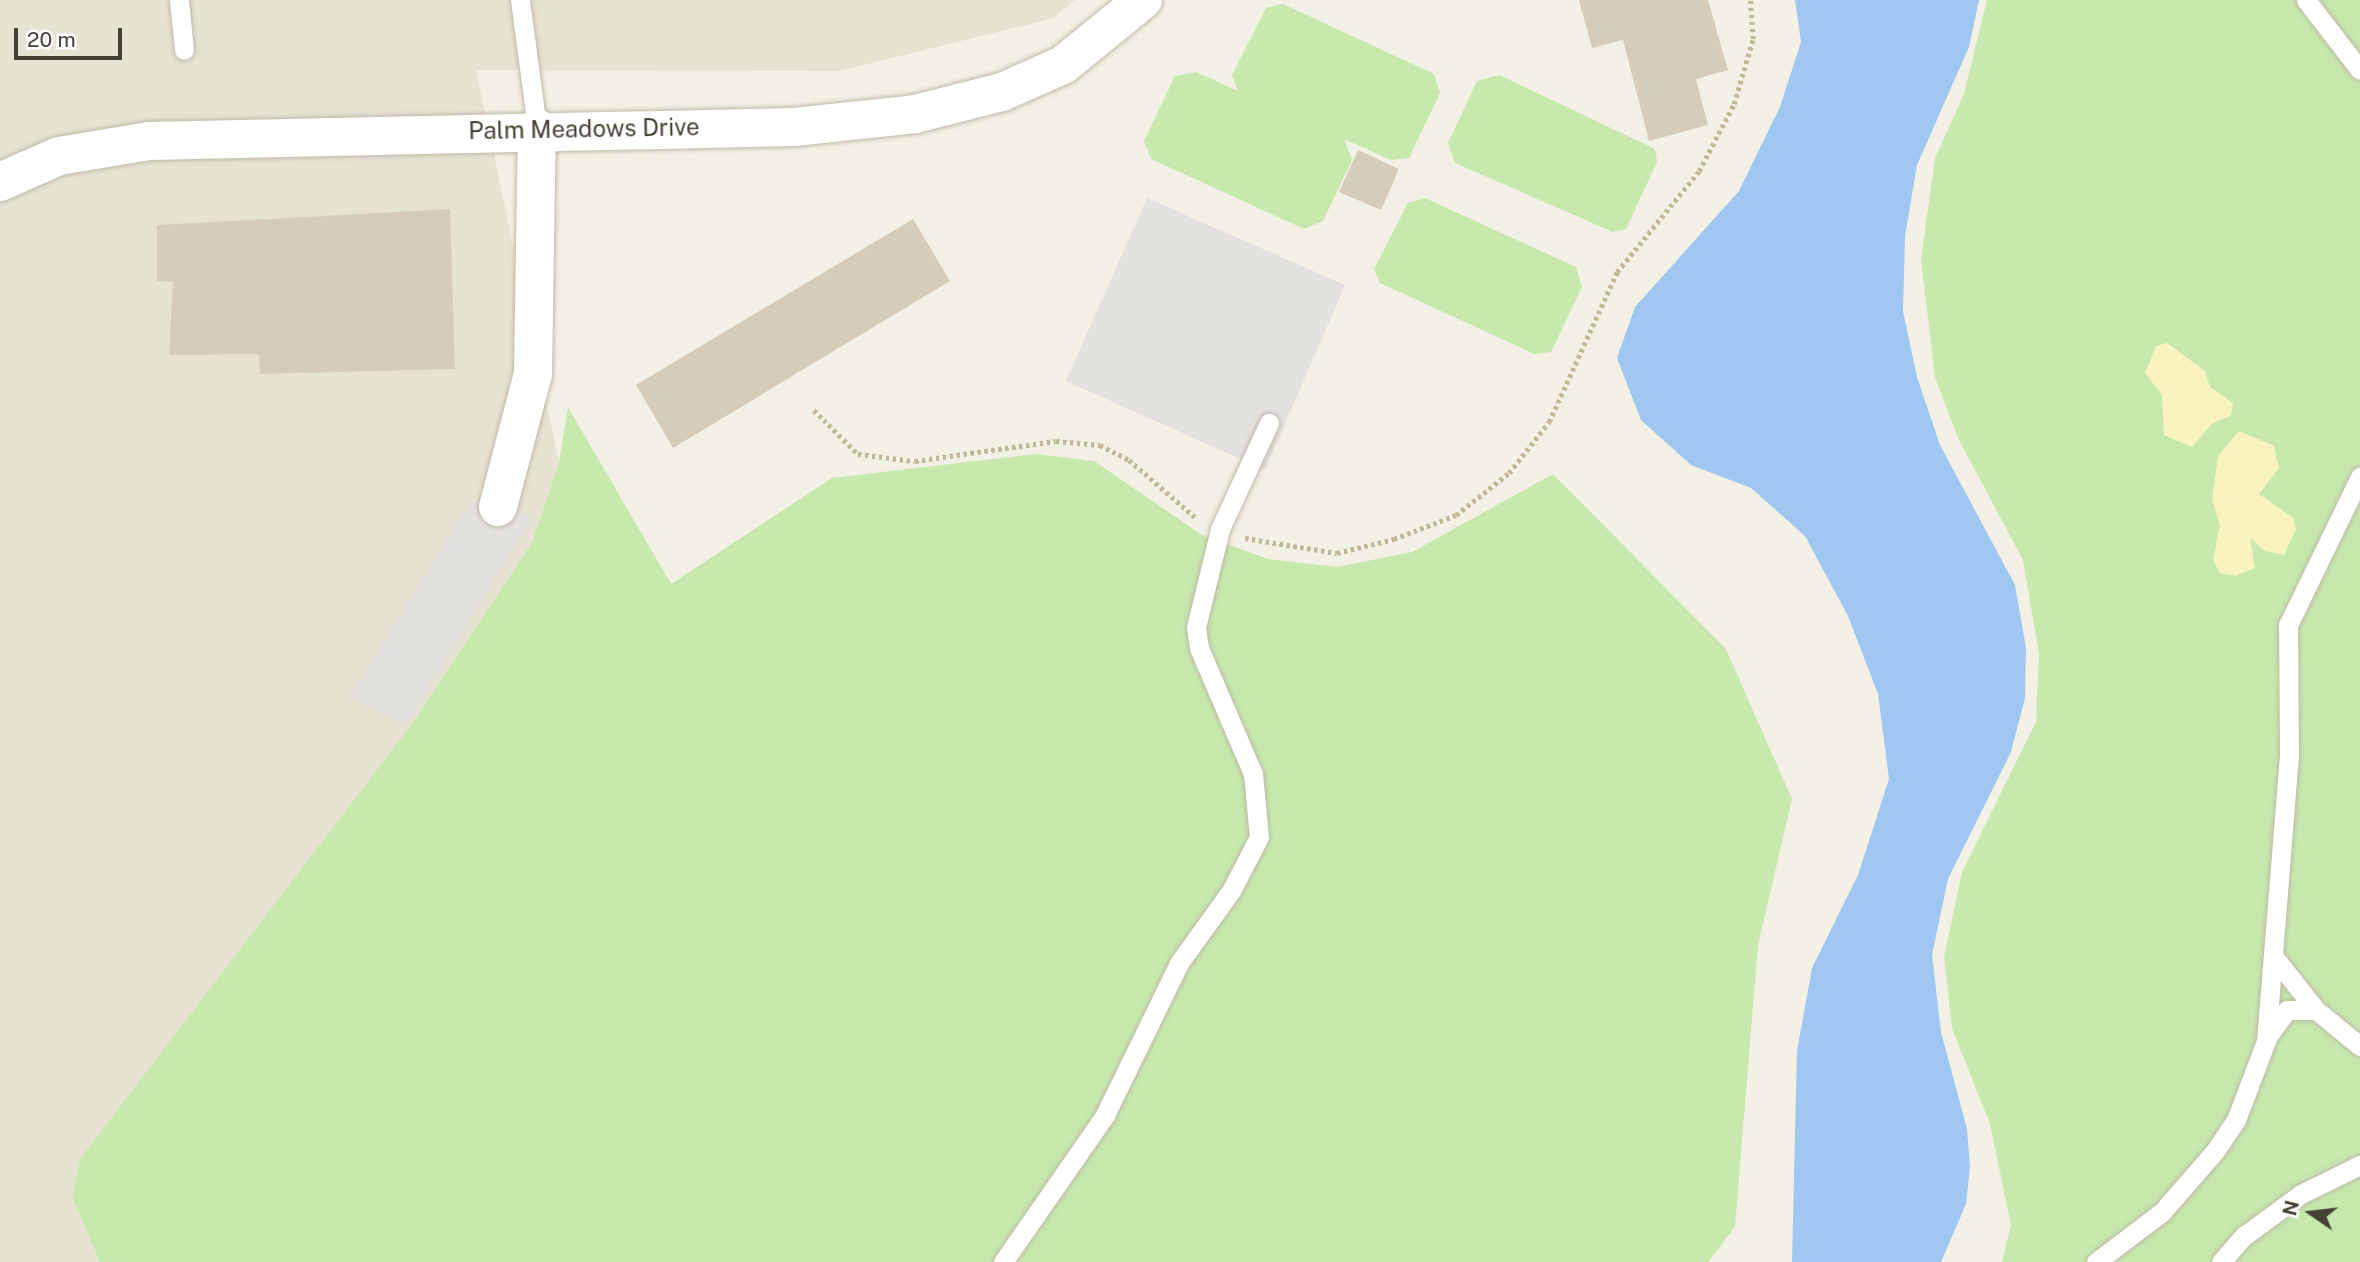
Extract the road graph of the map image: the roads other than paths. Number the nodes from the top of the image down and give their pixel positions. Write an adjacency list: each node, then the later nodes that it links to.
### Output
1 (178, 0): 5 (lane)
2 (520, 0): 7 (lane)
3 (1143, 0): 7 (street, Palm Meadows Drive)
4 (2306, 0): 6 (lane)
5 (184, 50)
6 (2360, 70)
7 (537, 128): 8 (street, Palm Meadows Drive); 11 (street)
8 (0, 182)
9 (1269, 423): 17 (lane)
10 (2360, 477): 12 (lane)
11 (498, 507)
12 (2273, 956): 13 (lane); 14 (lane)
13 (2316, 1010): 14 (lane); 15 (lane)
14 (2266, 1041): 18 (lane)
15 (2360, 1046)
16 (2360, 1165): 19 (lane)
17 (1003, 1262)
18 (2096, 1262)
19 (2221, 1262)

